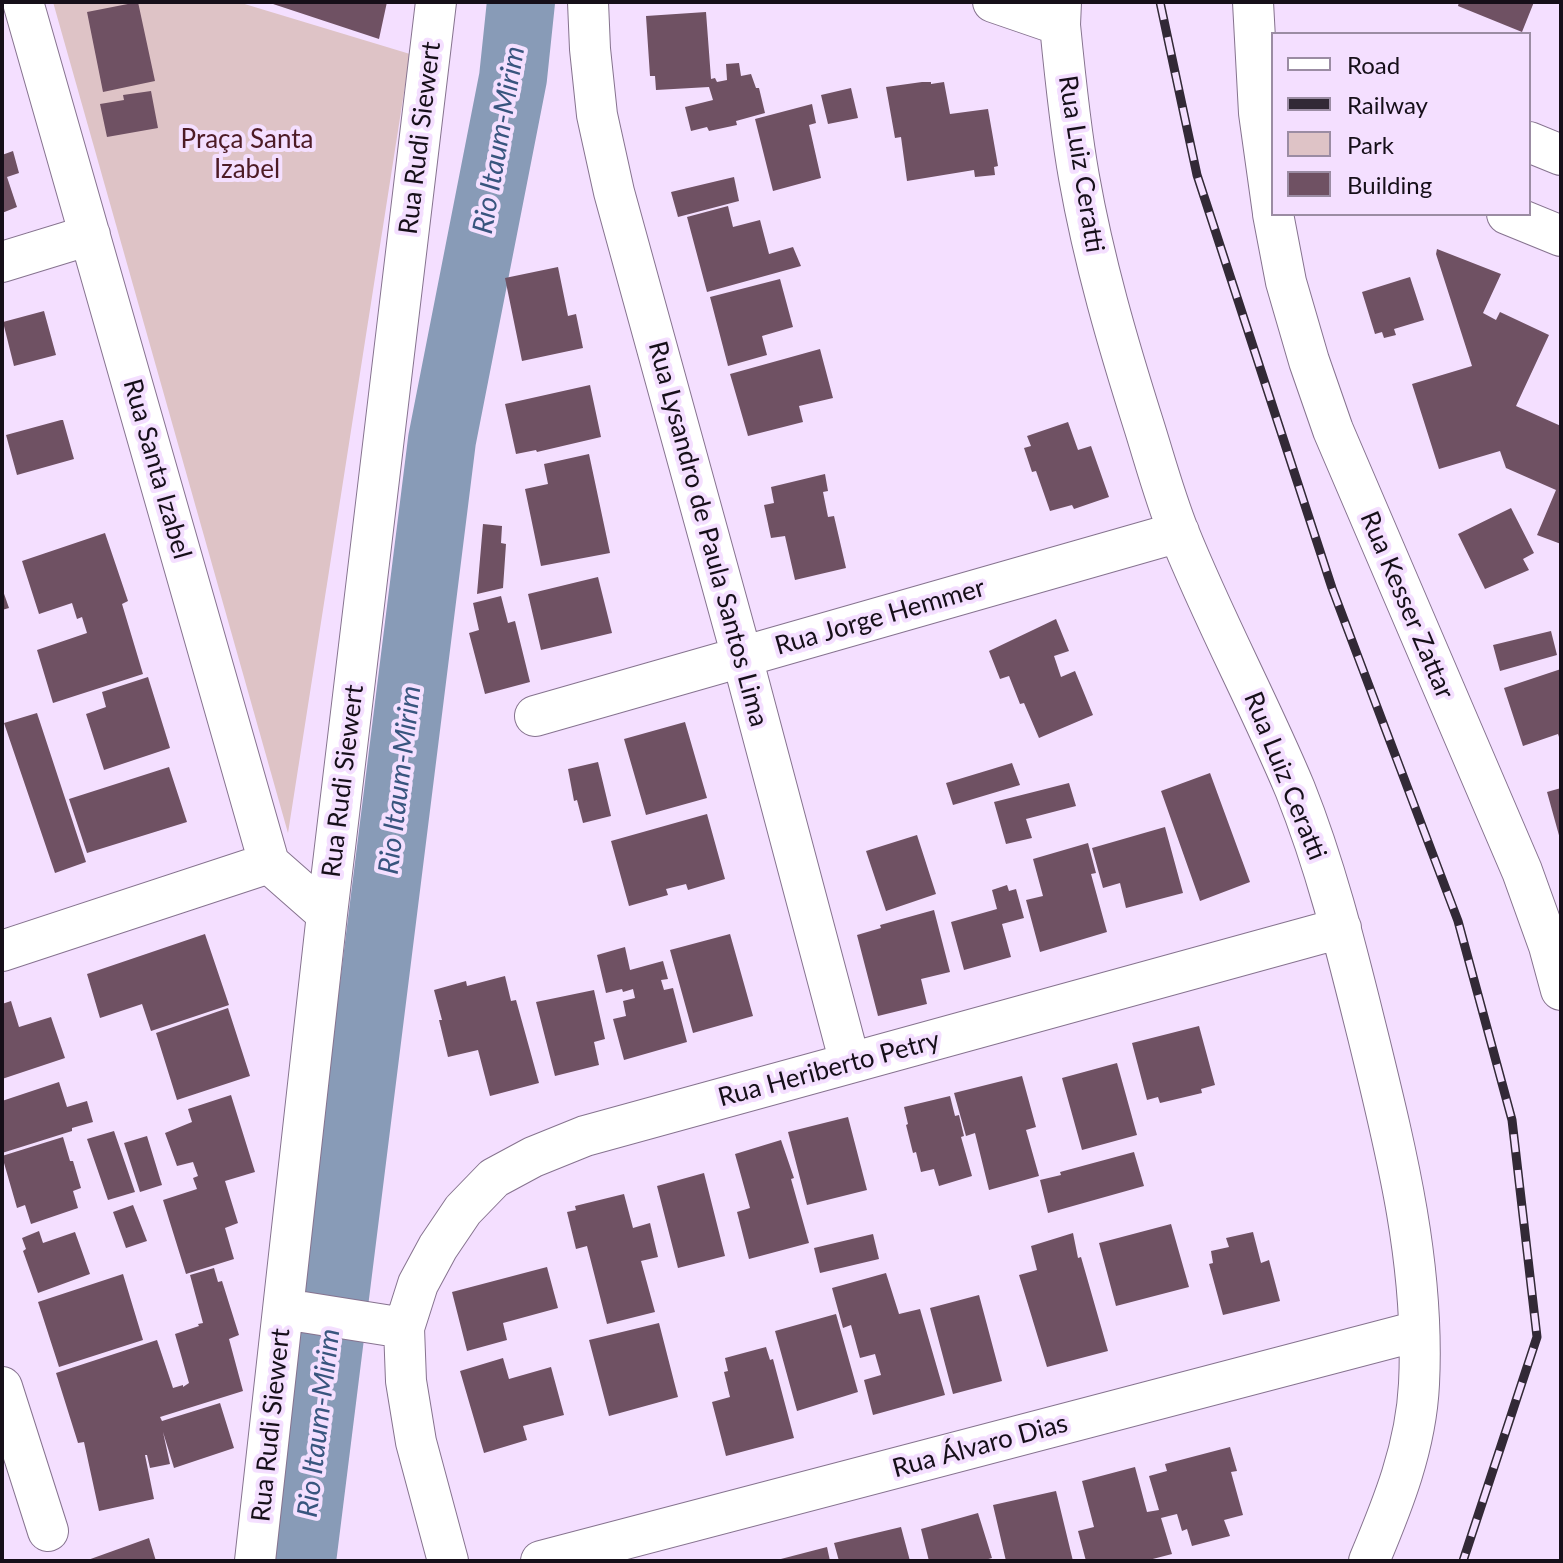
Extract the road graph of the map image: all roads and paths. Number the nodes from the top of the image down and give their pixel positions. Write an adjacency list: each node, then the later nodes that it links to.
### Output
1 (23, 2): 13 (street, Rua Santa Izabel)
2 (436, 2): 20 (street, Rua Rudi Siewert)
3 (588, 2): 17 (street, Rua Lysandro de Paula Santos Lima)
4 (993, 2): 5 (street)
5 (1060, 14): 16 (street, Rua Luiz Ceratti)
6 (1260, 26): 7 (street, Rua Kesser Zattar)
7 (1266, 116): 10 (street, Rua Kesser Zattar)
8 (1531, 143): 9 (street)
9 (1561, 155)
10 (1271, 186)
11 (1273, 216): 23 (street, Rua Kesser Zattar)
12 (1512, 216): 14 (street)
13 (90, 235): 15 (street); 19 (street, Rua Santa Izabel)
14 (1561, 236)
15 (2, 262)
16 (1179, 532): 17 (street, Rua Jorge Hemmer); 21 (street, Rua Luiz Ceratti)
17 (742, 657): 18 (street, Rua Jorge Hemmer); 24 (street, Rua Lysandro de Paula Santos Lima)
18 (535, 716)
19 (269, 863): 20 (street); 22 (street)
20 (327, 914): 25 (street, Rua Rudi Siewert)
21 (1341, 928): 24 (street, Rua Heriberto Petry); 27 (street, Rua Luiz Ceratti)
22 (2, 951)
23 (1561, 990)
24 (850, 1063): 26 (street, Rua Heriberto Petry)
25 (284, 1309): 26 (street); 30 (street, Rua Rudi Siewert)
26 (404, 1328): 31 (street)
27 (1418, 1331): 32 (street, Rua Álvaro Dias); 33 (street, Rua Luiz Ceratti)
28 (2, 1387): 29 (street)
29 (48, 1531)
30 (255, 1561)
31 (448, 1561)
32 (541, 1561)
33 (1369, 1561)

